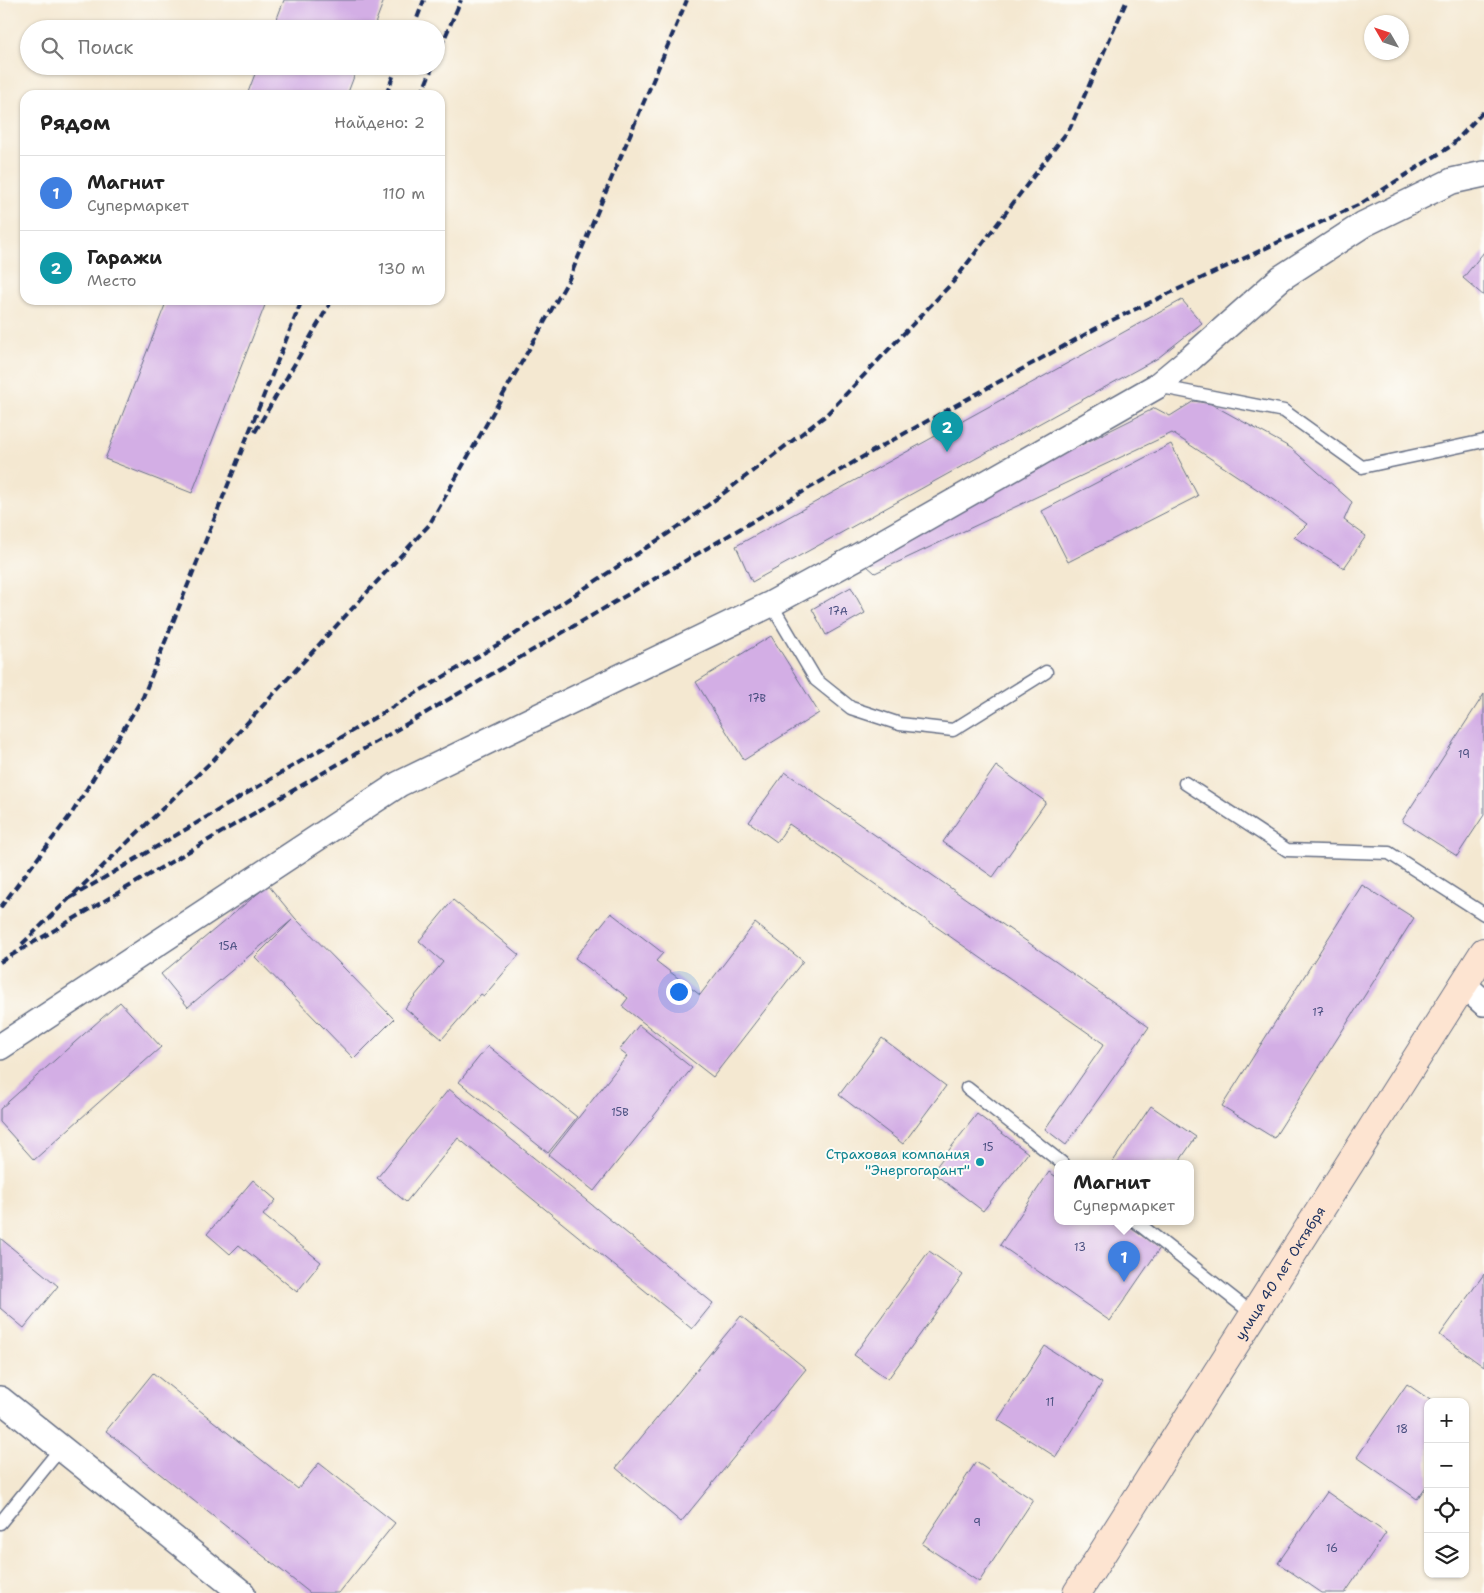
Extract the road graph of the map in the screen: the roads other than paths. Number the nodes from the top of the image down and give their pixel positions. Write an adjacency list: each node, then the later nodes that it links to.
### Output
1 (1484, 174): 2 (street)
2 (1157, 386): 3 (lane); 4 (street)
3 (1484, 441)
4 (771, 604): 5 (lane); 11 (street)
5 (1046, 672)
6 (1185, 783): 7 (lane)
7 (1484, 914)
8 (1484, 952): 9 (main road, улица 40 лет Октября)
9 (1463, 984): 10 (street); 15 (main road, улица 40 лет Октября)
10 (1484, 1003)
11 (0, 1047)
12 (967, 1088): 13 (lane)
13 (1058, 1160)
14 (1140, 1225): 15 (lane)
15 (1253, 1314): 20 (main road, улица 40 лет Октября)
16 (0, 1399): 17 (street)
17 (61, 1448): 18 (lane); 19 (street)
18 (0, 1523)
19 (242, 1593)
20 (1076, 1593)

